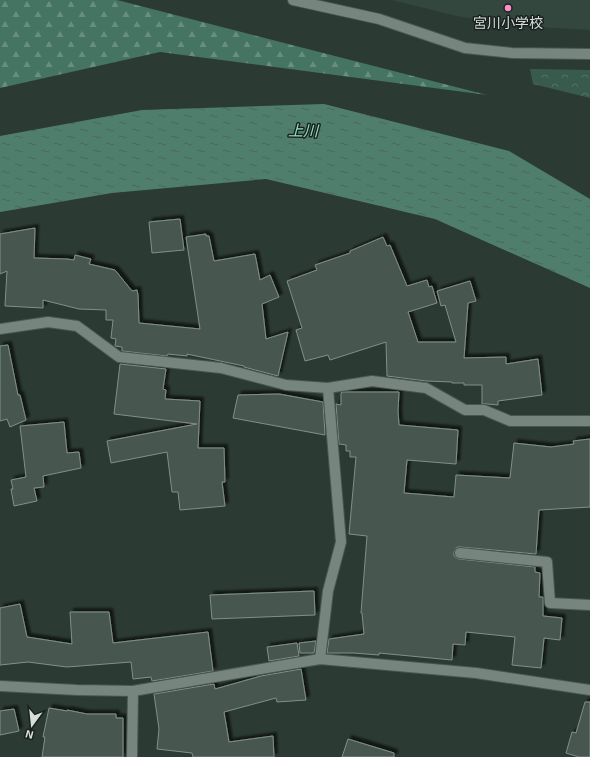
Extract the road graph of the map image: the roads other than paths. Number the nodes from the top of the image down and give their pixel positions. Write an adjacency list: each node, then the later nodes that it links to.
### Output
1 (293, 0): 2 (street)
2 (590, 54)
3 (0, 329): 4 (street)
4 (328, 388): 5 (street); 8 (street)
5 (590, 422)
6 (460, 553): 7 (street)
7 (590, 606)
8 (320, 659): 10 (street); 11 (street)
9 (0, 686): 11 (street)
10 (590, 690)
11 (133, 691): 12 (street)
12 (132, 757)

